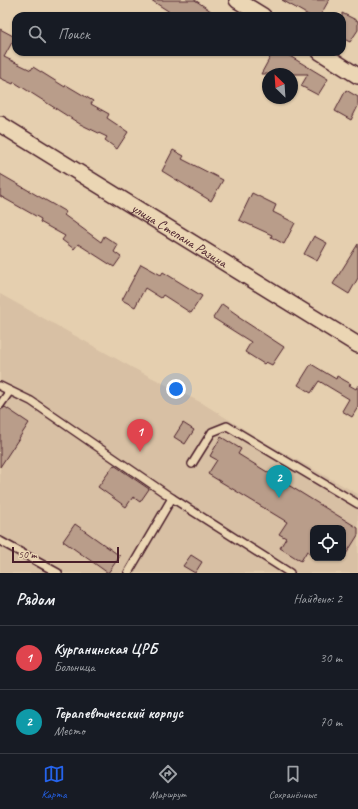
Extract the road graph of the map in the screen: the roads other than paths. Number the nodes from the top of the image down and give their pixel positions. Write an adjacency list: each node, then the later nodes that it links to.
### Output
1 (237, 0): 2 (street)
2 (256, 12)
3 (326, 56): 4 (street)
4 (358, 76)
5 (0, 124): 6 (street, улица Степана Разина)
6 (358, 345)
7 (0, 386): 8 (lane)
8 (10, 391): 9 (lane); 11 (lane)
9 (0, 405)
10 (192, 464): 12 (lane)
11 (172, 498): 15 (lane); 16 (lane)
12 (358, 504)
13 (0, 541): 14 (lane)
14 (58, 573)
15 (128, 573)
16 (290, 573)

